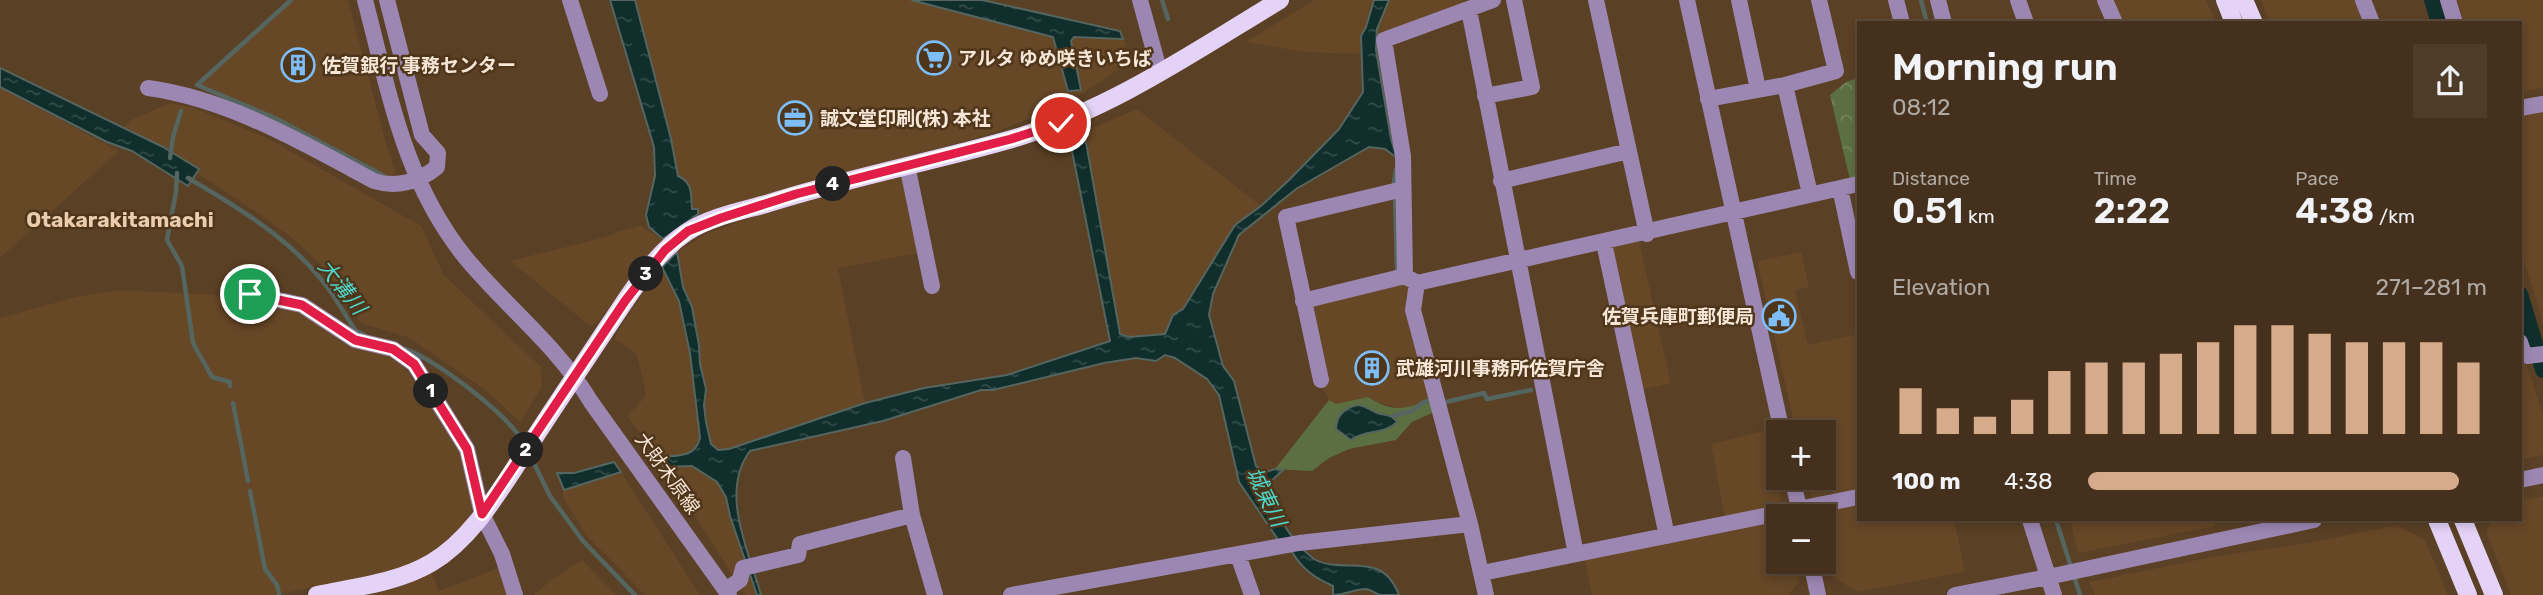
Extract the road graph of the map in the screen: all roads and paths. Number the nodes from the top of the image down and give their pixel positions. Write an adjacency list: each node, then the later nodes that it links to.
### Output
1 (365, 0): 40 (street, 大財木原線)
2 (387, 0): 40 (street)
3 (570, 0): 33 (street)
4 (1140, 0): 29 (street)
5 (1280, 0): 29 (main road)
6 (1493, 0): 20 (street)
7 (1514, 0): 34 (street)
8 (1596, 0): 38 (street)
9 (1687, 0): 35 (street)
10 (1739, 0): 32 (street)
11 (1819, 0): 30 (street)
12 (1896, 0): 21 (street)
13 (1938, 0): 22 (street)
14 (2018, 0): 23 (street)
15 (2105, 0): 24 (street)
16 (2225, 0): 25 (main road)
17 (2244, 0): 26 (main road)
18 (2362, 0): 27 (street)
19 (2448, 0): 28 (street)
20 (1469, 10): 34 (street); 44 (street)
21 (1901, 21)
22 (1943, 21)
23 (2025, 21)
24 (2114, 21)
25 (2233, 21)
26 (2253, 21)
27 (2371, 21)
28 (2454, 21)
29 (1160, 73): 39 (main road)
30 (1785, 85): 32 (street); 45 (street)
31 (148, 88): 40 (street)
32 (1758, 89): 35 (street)
33 (600, 94)
34 (1485, 96): 41 (street)
35 (1708, 99): 46 (street)
36 (2543, 104): 37 (street)
37 (2522, 108)
38 (1629, 150): 41 (street); 47 (street)
39 (906, 165): 52 (street); 55 (main road)
40 (417, 179): 55 (street, 大財木原線)
41 (1502, 181): 49 (street)
42 (1857, 184): 43 (street)
43 (1840, 188): 45 (street); 50 (street)
44 (1404, 189): 51 (street); 54 (street)
45 (1810, 194): 46 (street)
46 (1734, 213): 47 (street); 57 (street)
47 (1647, 234): 48 (street)
48 (1604, 243): 49 (street); 71 (street)
49 (1520, 261): 51 (street); 72 (street)
50 (1857, 267)
51 (1411, 280): 54 (street); 70 (street)
52 (932, 286)
53 (250, 294): 63 (street)
54 (1303, 301): 56 (street)
55 (575, 375): 63 (main road); 77 (street, 大財木原線)
56 (1321, 380)
57 (1779, 420)
58 (903, 458): 64 (street)
59 (2543, 475): 60 (street)
60 (2522, 480)
61 (1857, 497): 62 (street)
62 (1833, 504)
63 (482, 514): 78 (main road); 79 (street)
64 (912, 515): 77 (street); 80 (street)
65 (1766, 519): 71 (street)
66 (2031, 521): 76 (street)
67 (2304, 521): 76 (street)
68 (2437, 521): 87 (main road)
69 (2463, 521): 88 (main road)
70 (1470, 524): 73 (street); 74 (street)
71 (1667, 536): 72 (street)
72 (1576, 554): 74 (street)
73 (1238, 555): 81 (street); 82 (street)
74 (1482, 573): 83 (street)
75 (1814, 574): 84 (street)
76 (2055, 576): 85 (street); 86 (street)
77 (728, 593)
78 (317, 595)
79 (515, 595)
80 (935, 595)
81 (1011, 595)
82 (1252, 595)
83 (1486, 595)
84 (1818, 595)
85 (1955, 595)
86 (2054, 595)
87 (2468, 595)
88 (2494, 595)

